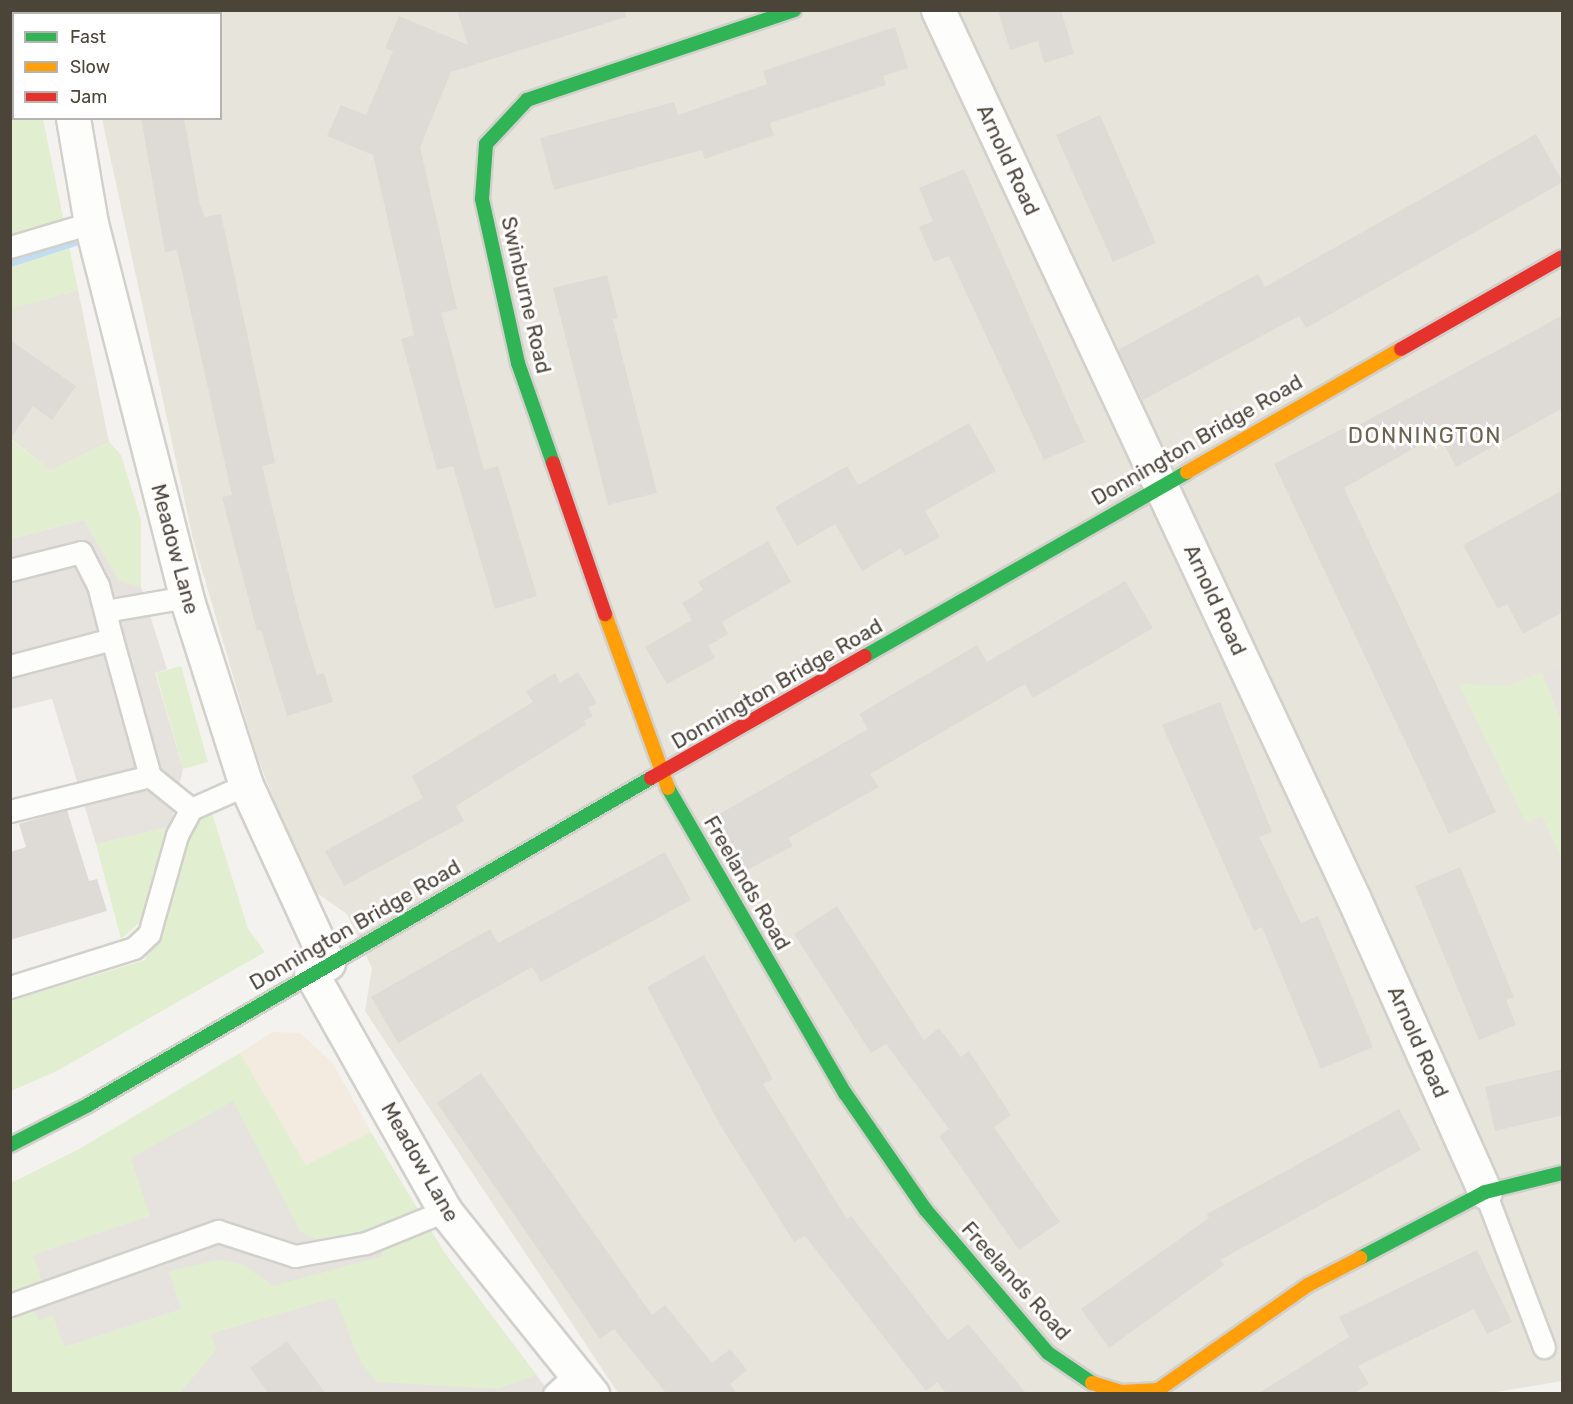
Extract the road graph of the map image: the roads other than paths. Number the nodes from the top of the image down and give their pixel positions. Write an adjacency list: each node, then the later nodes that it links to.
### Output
1 (794, 10): 13 (street, Swinburne Road)
2 (938, 10): 7 (street, Arnold Road)
3 (73, 120): 4 (street, Meadow Lane)
4 (91, 223): 5 (lane); 9 (street, Meadow Lane)
5 (10, 247)
6 (1563, 257): 7 (street, Donnington Bridge Road)
7 (1161, 486): 13 (street, Donnington Bridge Road); 22 (street, Arnold Road)
8 (10, 570): 10 (lane)
9 (186, 597): 10 (lane); 15 (street, Meadow Lane)
10 (105, 610): 11 (lane)
11 (112, 639): 12 (lane); 14 (lane)
12 (10, 666)
13 (661, 775): 18 (street, Donnington Bridge Road); 22 (street, Freelands Road)
14 (150, 776): 16 (lane); 17 (lane)
15 (246, 785): 16 (lane); 18 (street, Meadow Lane)
16 (191, 808): 19 (lane)
17 (10, 811)
18 (319, 968): 20 (street, Donnington Bridge Road); 23 (street, Meadow Lane)
19 (10, 987)
20 (10, 1145)
21 (1563, 1173): 22 (street, Freelands Road)
22 (1485, 1192): 25 (lane)
23 (444, 1211): 24 (lane); 26 (street, Meadow Lane)
24 (10, 1305)
25 (1544, 1347)
26 (574, 1387)

